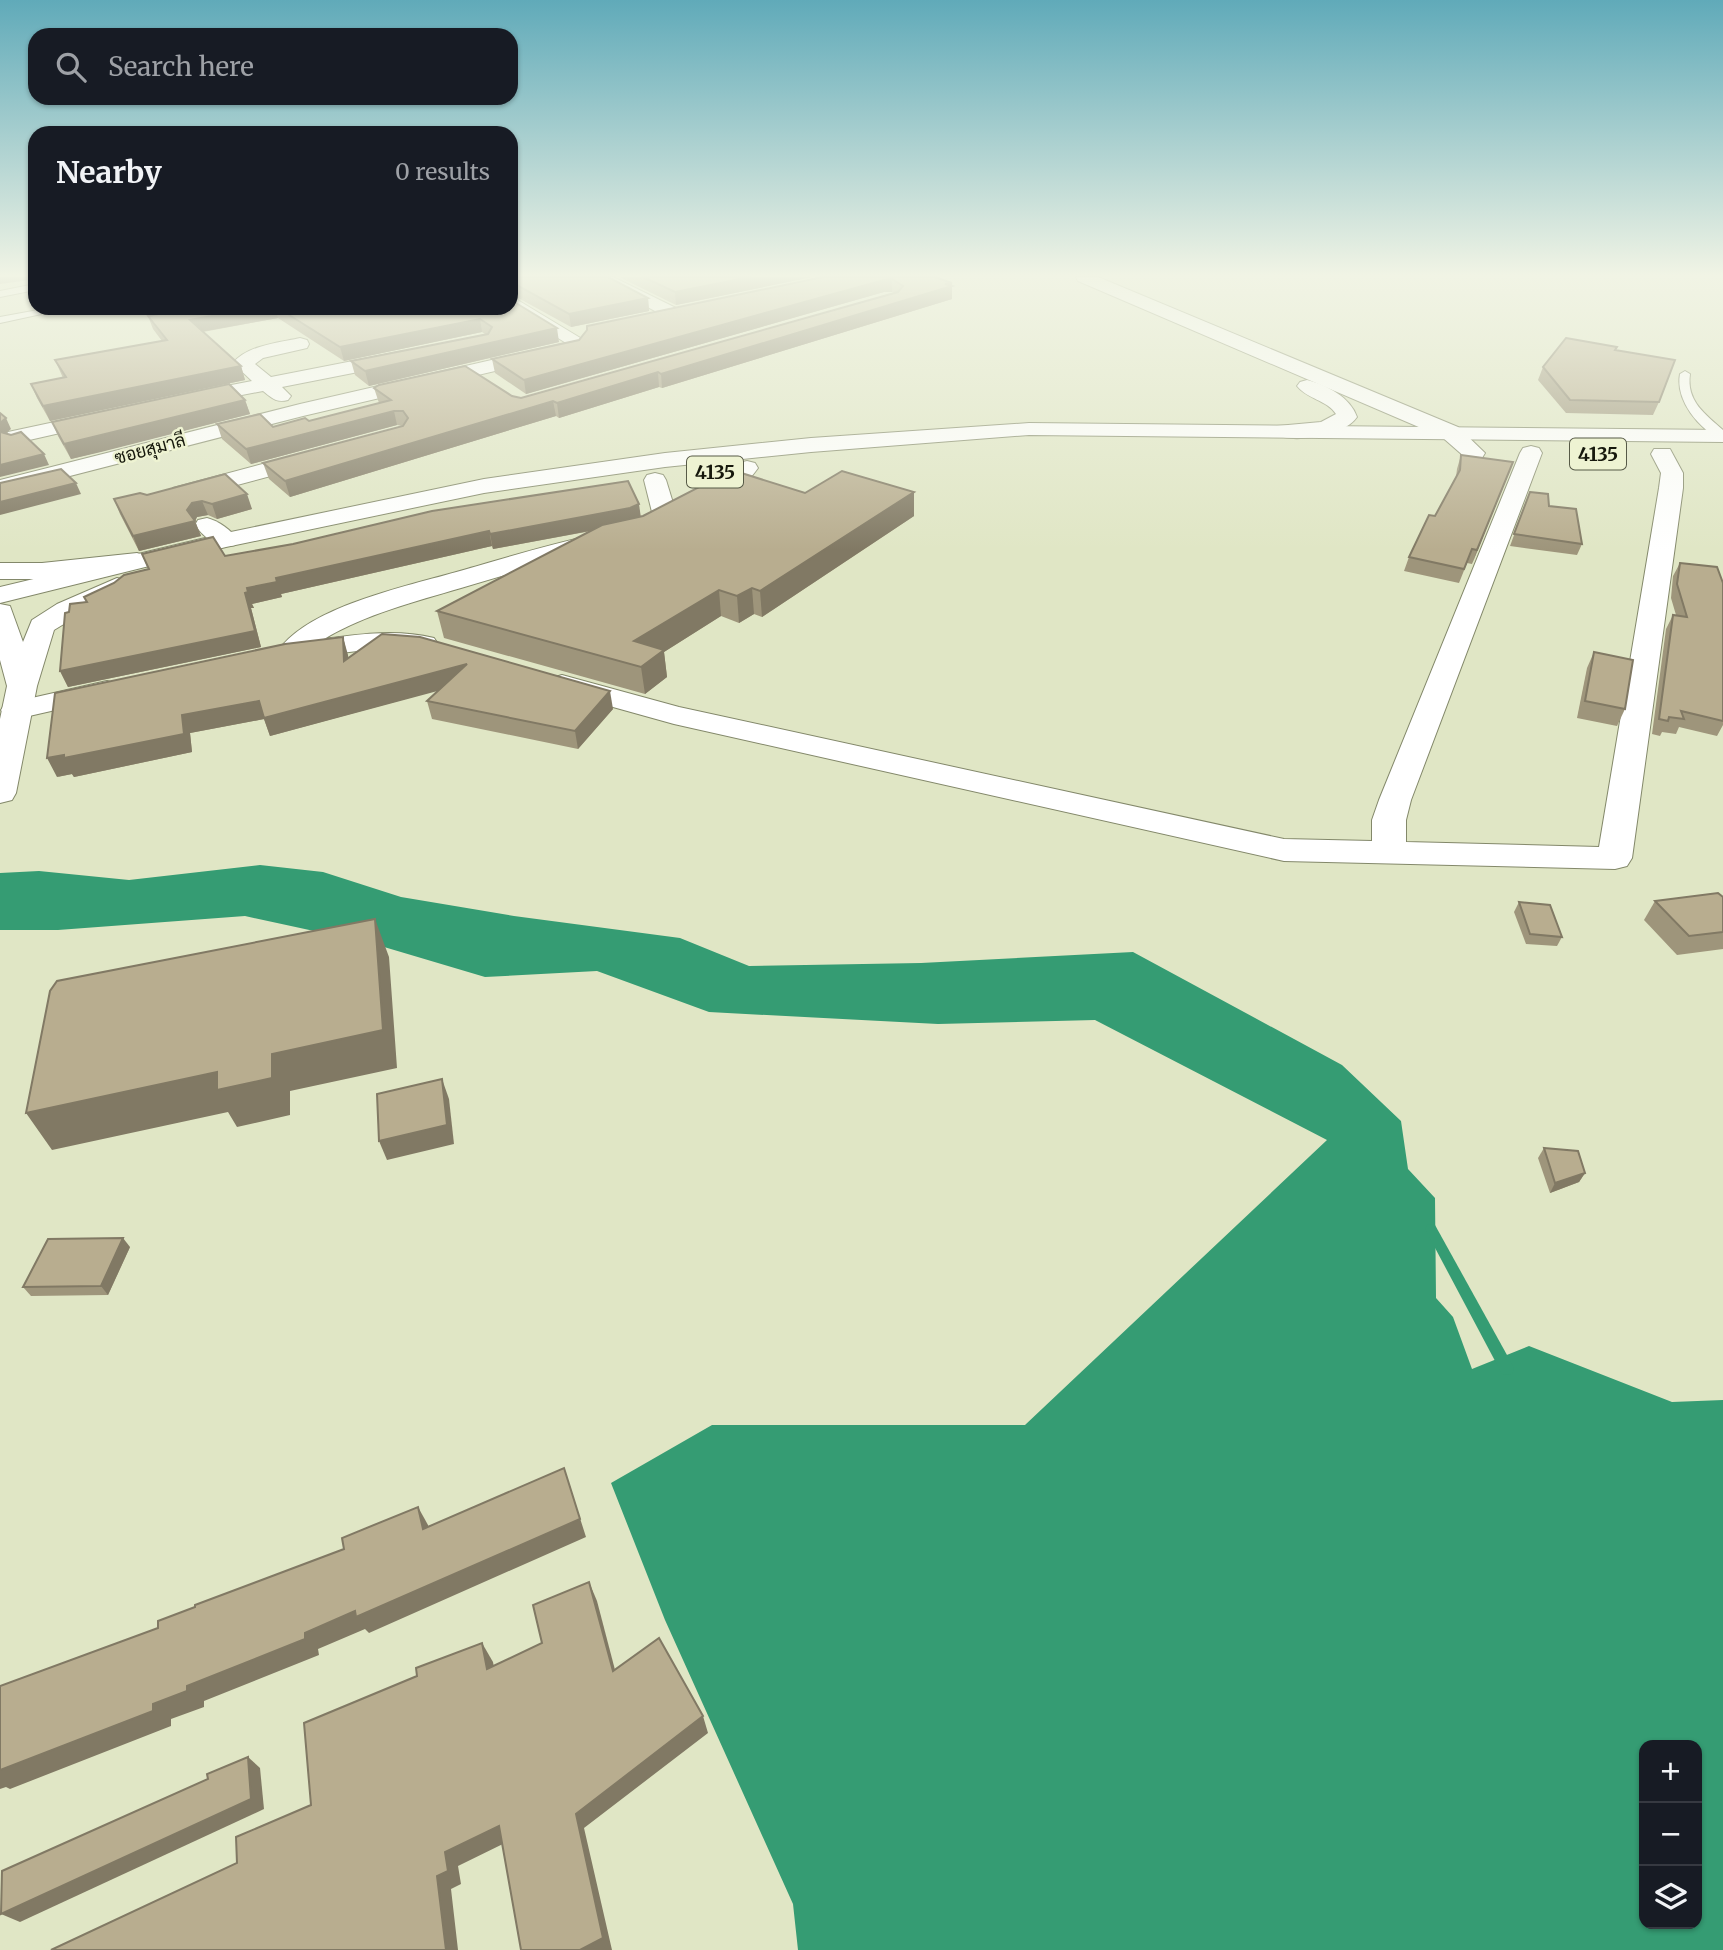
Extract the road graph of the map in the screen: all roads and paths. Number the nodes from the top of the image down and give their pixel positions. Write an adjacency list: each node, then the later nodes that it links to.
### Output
1 (248, 368): 9 (main road)
2 (350, 368): 9 (main road)
3 (477, 368): 5 (main road, ซอยสุมาลี)
4 (1284, 368): 7 (main road)
5 (471, 370): 8 (main road); 11 (main road, ซอยสุมาลี)
6 (1685, 374): 15 (lane)
7 (1300, 375): 13 (main road); 14 (main road); 17 (main road); 18 (main road)
8 (492, 383)
9 (266, 385): 10 (main road); 11 (main road)
10 (160, 406)
11 (300, 410): 27 (main road, ซอยสุมาลี)
12 (121, 414): 16 (main road)
13 (1285, 431): 14 (main road, 4135); 32 (main road, 4135)
14 (1417, 432): 17 (main road)
15 (1723, 436): 18 (main road, 4135)
16 (16, 437)
17 (1446, 442): 18 (main road, 4135); 18 (main road, 4135); 21 (main road, 4135)
18 (1528, 443): 22 (main road, 4135); 44 (main road)
19 (331, 452): 26 (main road)
20 (1022, 452): 24 (main road, 4135)
21 (1058, 452)
22 (1662, 454): 23 (main road, 4135); 44 (main road)
23 (1723, 455)
24 (747, 468): 25 (main road, 4135); 31 (main road)
25 (655, 480): 31 (main road); 35 (main road, 4135)
26 (209, 485): 28 (main road); 29 (main road)
27 (0, 487)
28 (164, 497)
29 (188, 498)
30 (206, 525): 32 (main road)
31 (646, 526): 37 (main road)
32 (226, 540): 33 (main road, 4135)
33 (137, 561): 34 (main road); 36 (main road, 4135)
34 (0, 571)
35 (117, 586): 36 (main road, 4135); 42 (main road)
36 (0, 608): 42 (main road)
37 (291, 651): 38 (main road); 39 (main road)
38 (453, 652)
39 (261, 659)
40 (530, 675): 44 (main road)
41 (141, 683): 42 (main road)
42 (19, 698): 43 (main road)
43 (0, 793)
44 (1389, 852)

